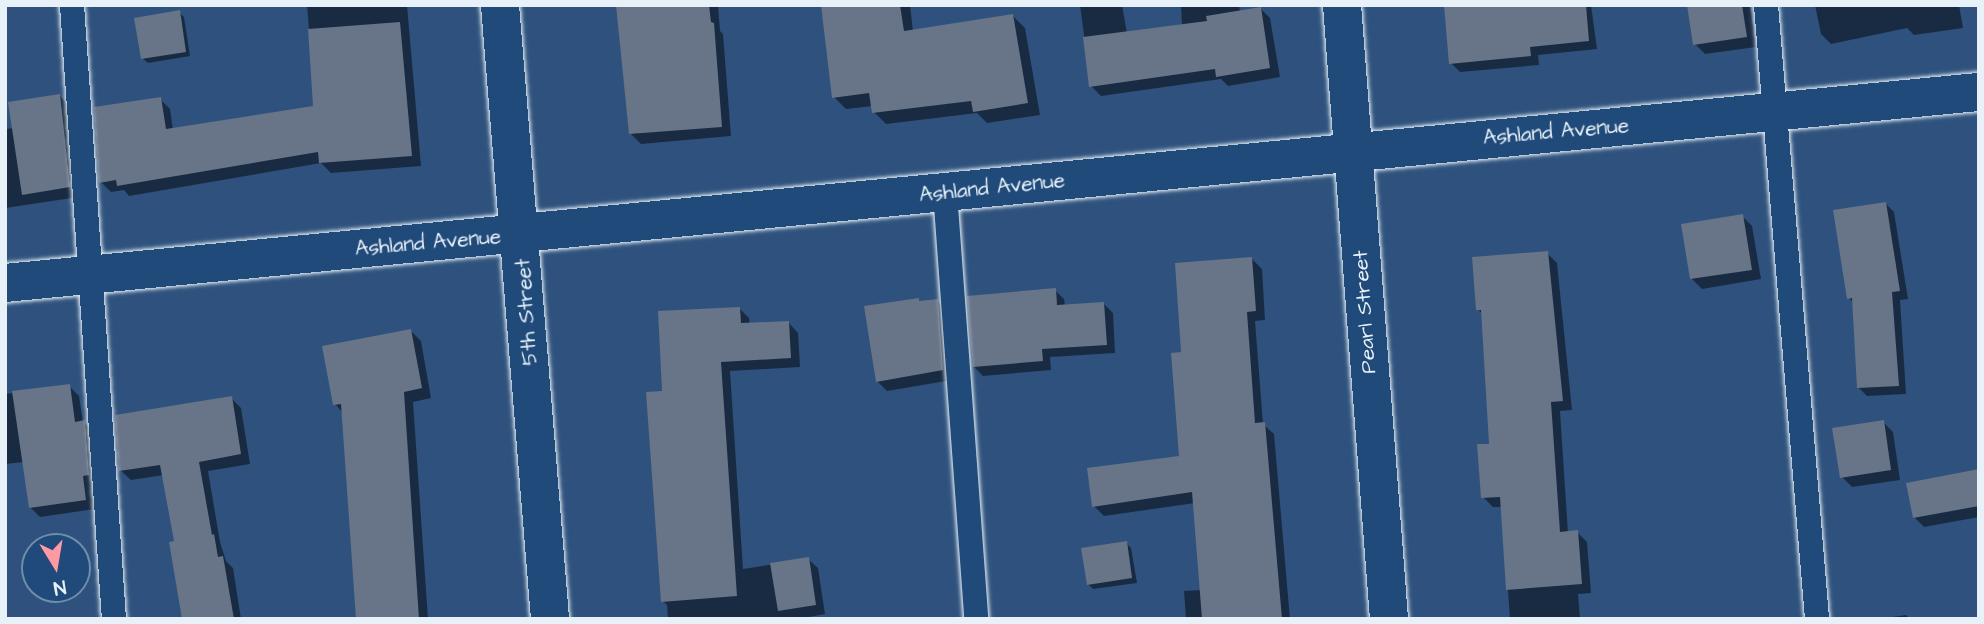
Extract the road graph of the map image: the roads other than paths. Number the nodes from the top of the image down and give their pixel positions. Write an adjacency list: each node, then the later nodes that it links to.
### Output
1 (72, 5): 10 (lane)
2 (500, 5): 9 (street, 5th Street)
3 (1342, 5): 7 (street, Pearl Street)
4 (1766, 5): 6 (lane)
5 (1979, 92): 6 (street, Ashland Avenue)
6 (1773, 112): 7 (street, Ashland Avenue); 16 (lane)
7 (1353, 152): 8 (street, Ashland Avenue); 15 (street, Pearl Street)
8 (945, 192): 9 (street, Ashland Avenue); 14 (lane)
9 (521, 234): 10 (street, Ashland Avenue); 13 (street, 5th Street)
10 (91, 275): 11 (street, Ashland Avenue); 12 (lane)
11 (5, 283)
12 (114, 619)
13 (550, 619)
14 (976, 619)
15 (1389, 619)
16 (1817, 619)

